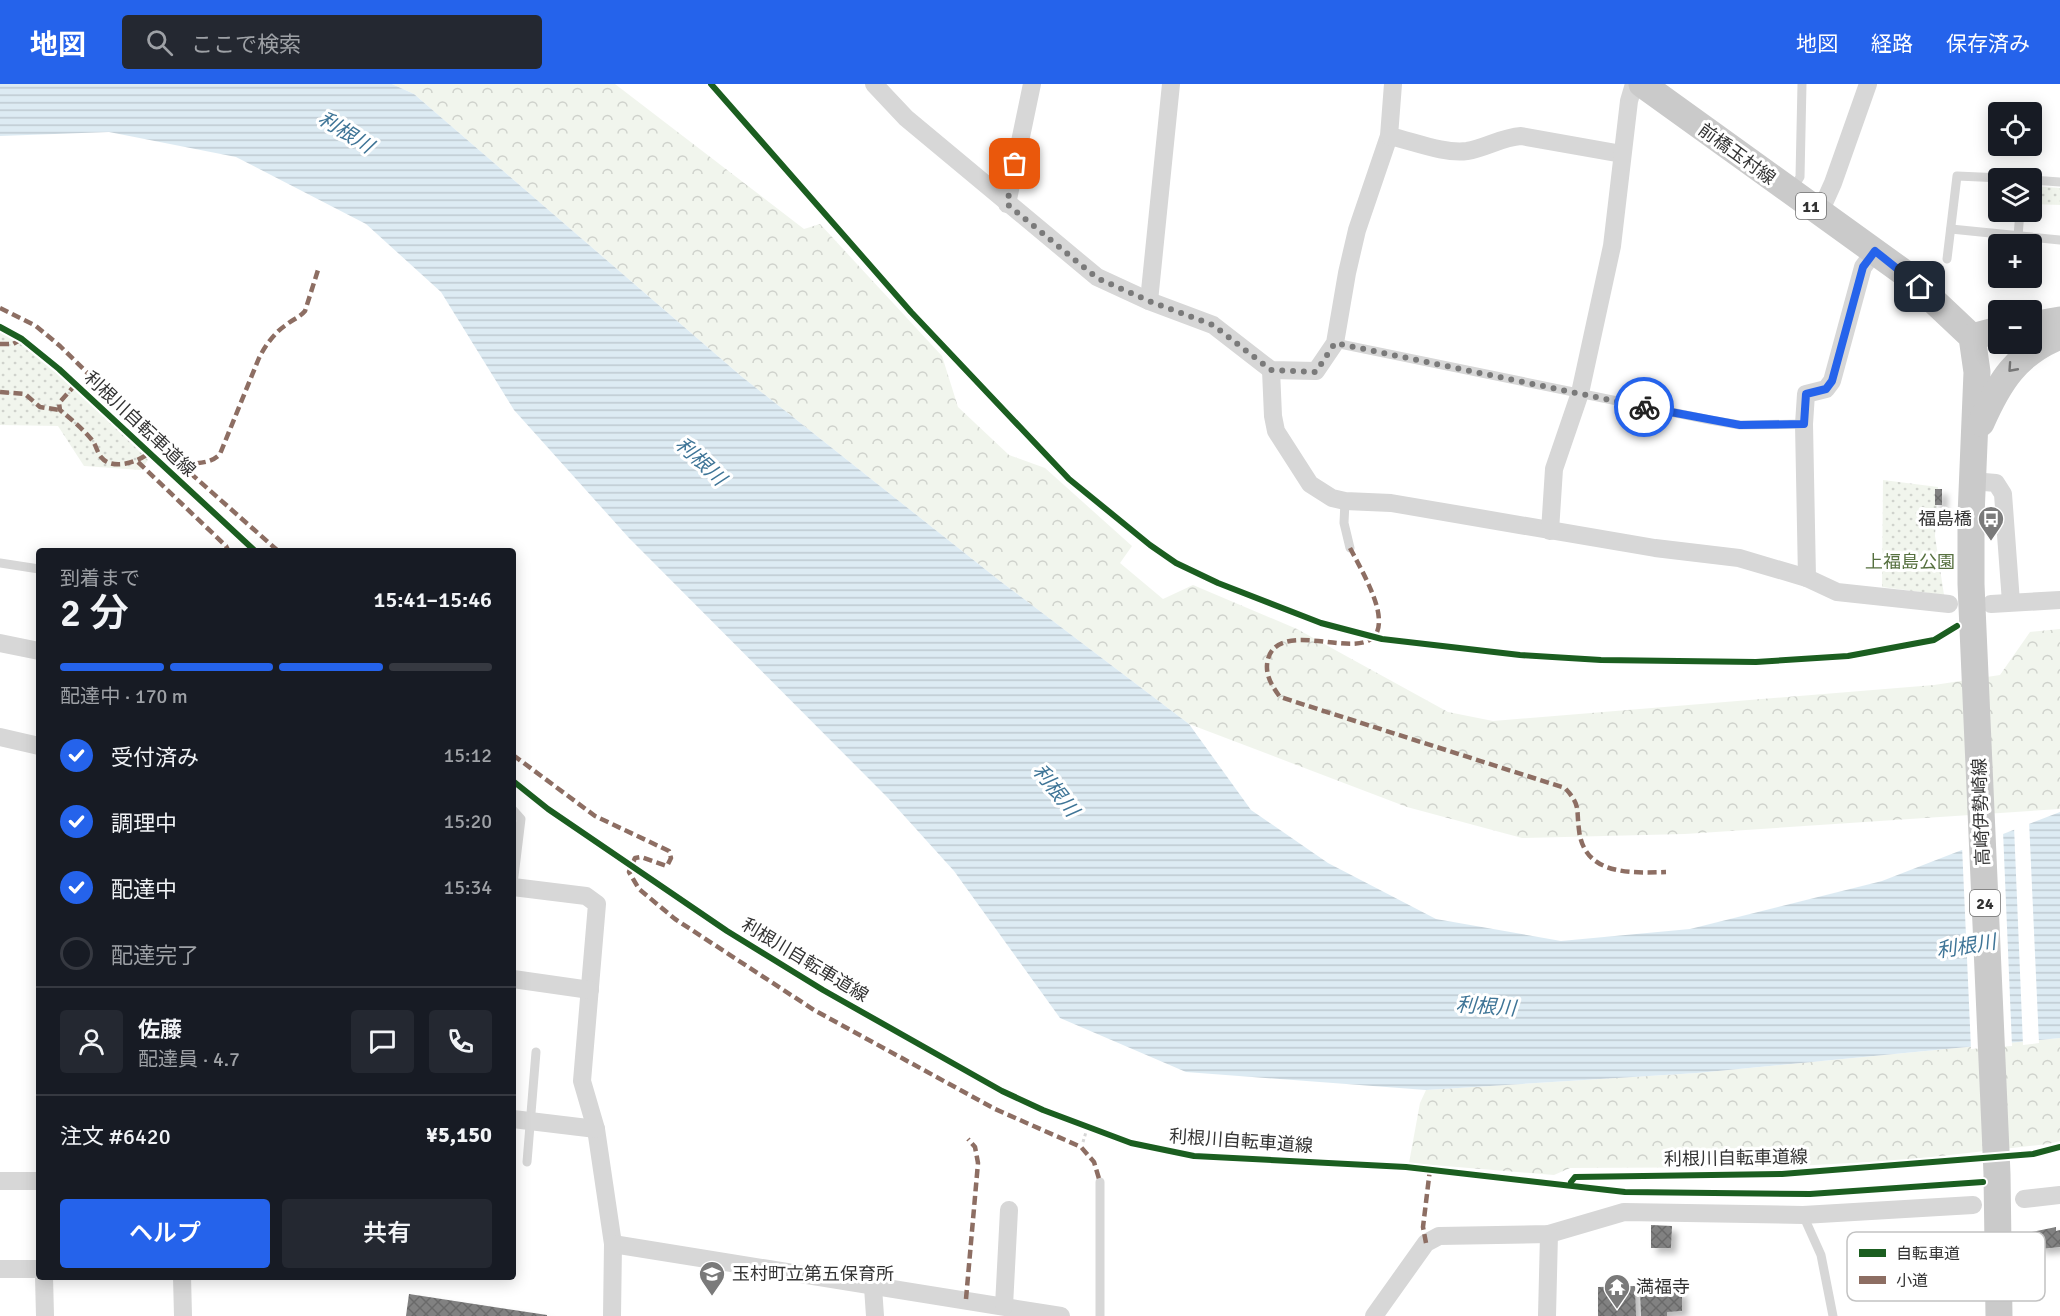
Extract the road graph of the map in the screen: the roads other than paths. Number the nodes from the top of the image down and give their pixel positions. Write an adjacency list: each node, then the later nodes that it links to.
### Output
1 (874, 84): 15 (street)
2 (1032, 84): 15 (street)
3 (1171, 84): 23 (street)
4 (1393, 84): 9 (street)
5 (1634, 84): 10 (street)
6 (1642, 84): 14 (main road, 前橋玉村線 / 11)
7 (1802, 84): 14 (lane)
8 (1868, 84): 16 (street)
9 (1389, 136): 10 (street); 29 (street)
10 (1622, 154): 31 (street)
11 (1988, 177): 17 (lane)
12 (2042, 181): 13 (lane)
13 (2060, 182)
14 (1791, 193): 16 (main road, 前橋玉村線 / 11)
15 (1007, 204): 23 (street)
16 (1820, 212): 21 (main road, 前橋玉村線 / 11)
17 (1951, 228): 18 (lane); 22 (lane)
18 (2001, 234)
19 (2042, 238): 20 (lane)
20 (2060, 240)
21 (1875, 251): 28 (main road, 前橋玉村線 / 11); 32 (street)
22 (1947, 259)
23 (1149, 301): 30 (street)
24 (2060, 320): 25 (main road)
25 (2042, 323)
26 (1988, 333): 28 (main road)
27 (2060, 336): 33 (main road, one-way to 33)
28 (1972, 337): 33 (main road, 高崎伊勢崎線 / 24)
29 (1335, 343): 30 (street); 31 (lane)
30 (1271, 370): 35 (street)
31 (1580, 393): 32 (lane); 36 (street)
32 (1804, 424): 40 (street)
33 (1975, 437): 34 (main road, 高崎伊勢崎線 / 24)
34 (1972, 481): 42 (street); 66 (main road, 高崎伊勢崎線 / 24)
35 (1346, 501): 36 (street); 37 (lane)
36 (1550, 531): 40 (street)
37 (1350, 548)
38 (0, 563): 39 (lane)
39 (36, 569)
40 (1807, 578): 43 (street)
41 (2060, 600): 42 (street)
42 (2012, 602): 44 (street)
43 (1948, 604)
44 (1991, 604)
45 (0, 643): 46 (street)
46 (36, 650)
47 (0, 737): 48 (street)
48 (36, 745)
49 (516, 813): 50 (lane)
50 (516, 861)
51 (516, 886): 53 (street)
52 (516, 979): 53 (street)
53 (590, 990): 56 (street)
54 (536, 1052): 55 (lane)
55 (521, 1120): 56 (street); 57 (lane)
56 (596, 1129): 68 (street)
57 (527, 1162)
58 (0, 1181): 59 (street)
59 (36, 1181)
60 (1100, 1182): 81 (lane)
61 (2060, 1195): 62 (street)
62 (2024, 1199)
63 (1973, 1205): 65 (street)
64 (1009, 1210): 75 (street)
65 (1803, 1215): 67 (street); 84 (lane)
66 (1998, 1232)
67 (1549, 1234): 82 (street); 83 (street)
68 (613, 1244): 73 (street); 78 (street)
69 (0, 1269): 70 (street)
70 (36, 1269)
71 (44, 1280): 76 (street)
72 (182, 1280): 77 (street)
73 (873, 1287): 75 (street); 79 (street)
74 (1999, 1301): 85 (main road, 高崎伊勢崎線 / 24)
75 (1004, 1306): 80 (street)
76 (45, 1316)
77 (183, 1316)
78 (612, 1316)
79 (875, 1316)
80 (1061, 1316)
81 (1100, 1316)
82 (1374, 1316)
83 (1547, 1316)
84 (1833, 1316)
85 (1999, 1316)

